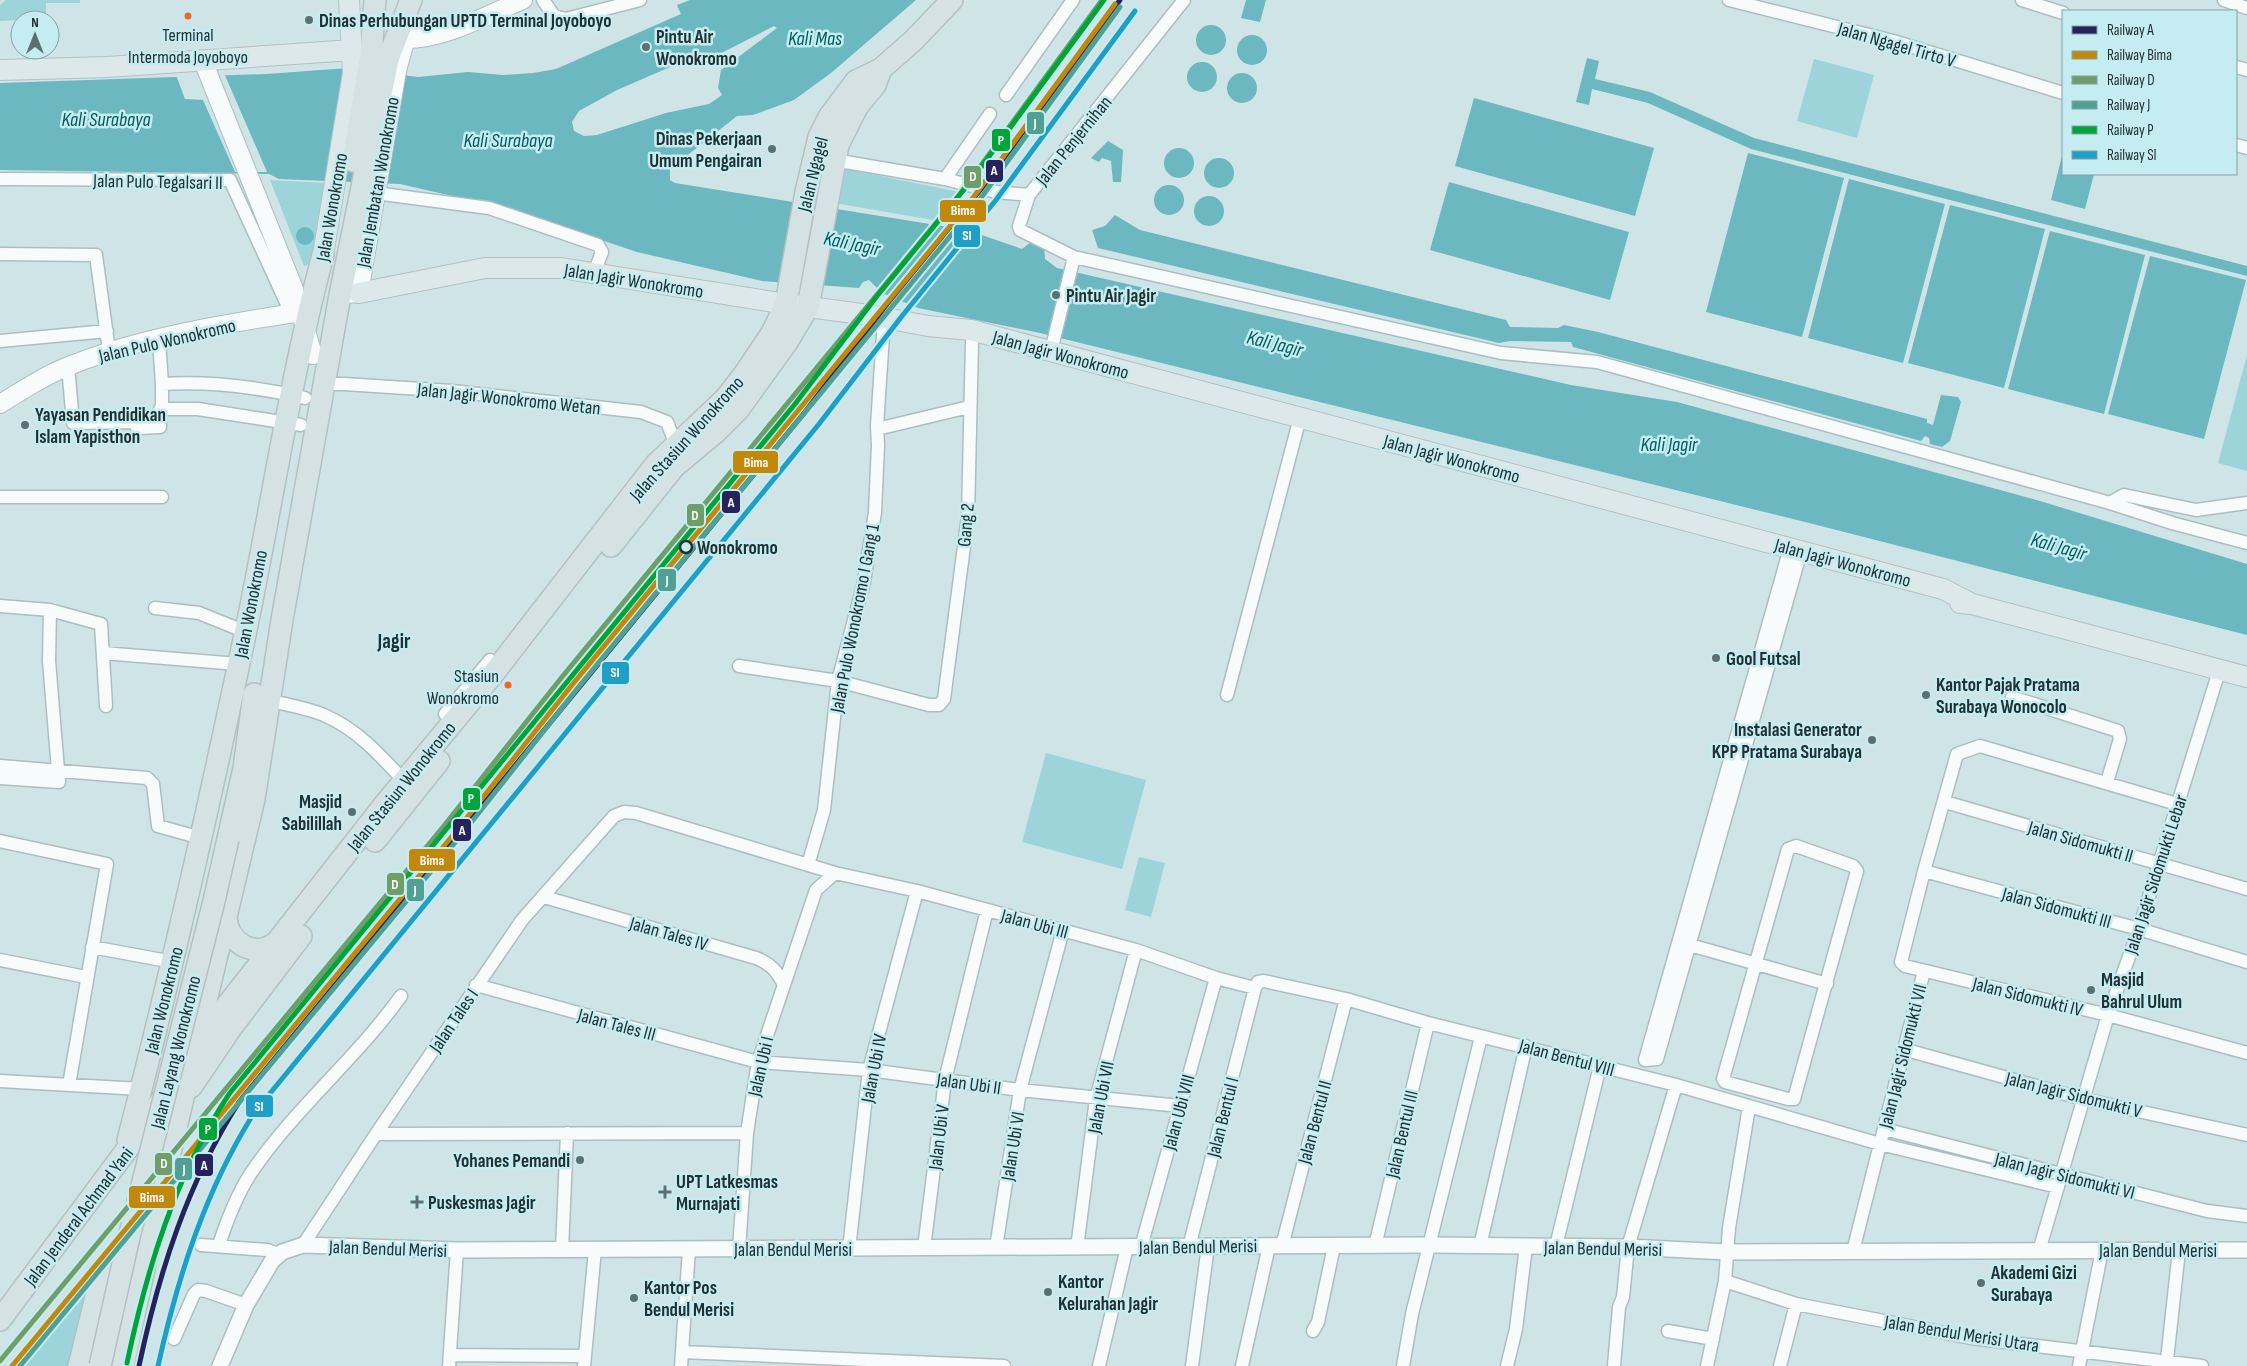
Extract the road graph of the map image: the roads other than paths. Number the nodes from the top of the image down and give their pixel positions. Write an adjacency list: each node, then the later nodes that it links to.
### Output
1 (349, 0): 16 (main road)
2 (375, 0): 16 (highway)
3 (413, 0): 15 (main road); 16 (highway, Jalan Wonokromo)
4 (523, 0): 15 (main road)
5 (543, 0): 6 (street)
6 (640, 0)
7 (952, 0): 18 (highway, Jalan Ngagel)
8 (1073, 0): 21 (street)
9 (1184, 0): 27 (street, Jalan Penjernihan)
10 (1729, 0): 20 (street, Jalan Ngagel Tirto V)
11 (2022, 0): 14 (street)
12 (2224, 0): 13 (street)
13 (2247, 8)
14 (2062, 13)
15 (406, 39): 16 (main road)
16 (372, 59): 17 (main road); 26 (highway, Jalan Wonokromo); 26 (main road, Jalan Wonokromo)
17 (206, 66): 19 (main road); 35 (main road)
18 (881, 69): 23 (highway, Jalan Ngagel); 33 (highway, Jalan Ngagel)
19 (0, 70)
20 (2062, 93)
21 (1006, 95)
22 (990, 114): 25 (street)
23 (834, 160): 25 (street, Jalan Penjernihan); 34 (highway, Jalan Ngagel)
24 (0, 179): 35 (street, Jalan Pulo Tegalsari II)
25 (945, 179): 27 (street, Jalan Penjernihan)
26 (360, 186): 29 (main road, Jalan Wonokromo); 31 (street); 32 (highway, Jalan Wonokromo); 32 (main road, Jalan Jembatan Wonokromo)
27 (1030, 195): 30 (street)
28 (0, 254): 38 (street)
29 (323, 255): 32 (highway); 35 (highway, Jalan Wonokromo)
30 (1074, 260): 42 (street); 59 (street)
31 (594, 273): 32 (main road, Jalan Jagir Wonokromo); 33 (main road, Jalan Jagir Wonokromo)
32 (342, 292): 44 (highway, Jalan Wonokromo); 48 (highway, Jalan Wonokromo)
33 (788, 294): 34 (main road, Jalan Jagir Wonokromo); 56 (highway, Jalan Stasiun Wonokromo)
34 (808, 307): 36 (main road, Jalan Jagir Wonokromo); 137 (highway, Jalan Stasiun Wonokromo)
35 (299, 316): 39 (main road, Jalan Pulo Wonokromo); 44 (main road); 67 (highway, Jalan Wonokromo)
36 (884, 319): 37 (main road, Jalan Jagir Wonokromo); 55 (street, Jalan Pulo Wonokromo I Gang 1)
37 (928, 326): 41 (main road, Jalan Jagir Wonokromo); 42 (main road, Jalan Jagir Wonokromo)
38 (107, 331): 40 (street); 43 (street)
39 (159, 340): 43 (main road, Jalan Pulo Wonokromo); 47 (street)
40 (0, 341)
41 (972, 342): 46 (main road, Jalan Jagir Wonokromo); 51 (street, Gang 2)
42 (1053, 344): 46 (main road, Jalan Jagir Wonokromo)
43 (109, 352): 45 (main road, Jalan Pulo Wonokromo)
44 (313, 354): 49 (highway, Jalan Wonokromo)
45 (68, 366): 50 (main road, Jalan Pulo Wonokromo); 52 (street)
46 (1127, 377): 54 (main road, Jalan Jagir Wonokromo); 61 (main road, Jalan Jagir Wonokromo)
47 (162, 384): 49 (street); 52 (street)
48 (323, 384): 56 (street, Jalan Jagir Wonokromo Wetan); 78 (highway, Jalan Wonokromo)
49 (306, 398): 53 (highway, Jalan Wonokromo)
50 (0, 404)
51 (969, 407): 55 (street); 74 (street, Gang 2)
52 (162, 409): 53 (street)
53 (301, 425): 78 (highway, Jalan Wonokromo)
54 (1297, 428): 61 (main road, Jalan Jagir Wonokromo); 76 (street)
55 (877, 429): 74 (street, Jalan Pulo Wonokromo I Gang 1)
56 (676, 445): 75 (highway, Jalan Stasiun Wonokromo)
57 (0, 497): 58 (street)
58 (162, 498)
59 (2110, 503): 60 (street); 62 (street)
60 (2247, 503)
61 (1615, 507): 63 (main road, Jalan Jagir Wonokromo)
62 (2247, 543)
63 (1794, 555): 72 (main road, Jalan Jagir Wonokromo); 104 (street)
64 (0, 606): 66 (street)
65 (155, 608): 67 (street)
66 (50, 610): 68 (street); 82 (street)
67 (246, 632): 70 (highway, Jalan Wonokromo)
68 (103, 654): 70 (street); 79 (street)
69 (490, 660): 75 (street)
70 (238, 664): 89 (highway, Jalan Wonokromo)
71 (739, 666): 74 (street)
72 (2220, 671): 73 (main road, Jalan Jagir Wonokromo); 87 (street, Jalan Jagir Sidomukti Lebar)
73 (2247, 677)
74 (838, 681): 91 (street, Jalan Pulo Wonokromo I Gang 1)
75 (479, 682): 84 (highway, Jalan Stasiun Wonokromo)
76 (1227, 695)
77 (2012, 697): 85 (street)
78 (263, 700): 84 (street); 100 (highway, Jalan Wonokromo); 109 (highway, Jalan Wonokromo); 196 (highway, Jalan Layang Wonokromo, bridge)
79 (106, 706)
80 (0, 754): 81 (street)
81 (0, 766): 82 (street); 83 (street)
82 (59, 769): 83 (street); 89 (street)
83 (0, 778)
84 (404, 781): 103 (highway, Jalan Stasiun Wonokromo)
85 (2107, 782): 86 (street, Jalan Jagir Sidomukti VII); 87 (street)
86 (1944, 802): 92 (street, Jalan Sidomukti II); 93 (street, Jalan Jagir Sidomukti VII)
87 (2176, 804): 92 (street, Jalan Jagir Sidomukti Lebar)
88 (624, 812): 91 (street, Jalan Ubi III); 98 (street, Jalan Tales I)
89 (201, 838): 109 (highway, Jalan Wonokromo)
90 (0, 842): 105 (street)
91 (811, 862): 94 (street, Jalan Ubi III); 96 (street, Jalan Ubi I)
92 (2159, 863): 95 (street, Jalan Sidomukti II); 101 (street, Jalan Jagir Sidomukti Lebar)
93 (1924, 871): 101 (street, Jalan Sidomukti III); 111 (street, Jalan Jagir Sidomukti VII)
94 (835, 873): 96 (street, Jalan Ubi I); 97 (street, Jalan Ubi III)
95 (2247, 889)
96 (816, 890): 117 (street, Jalan Ubi I)
97 (917, 891): 99 (street, Jalan Ubi III); 130 (street, Jalan Ubi IV)
98 (544, 897): 116 (street, Jalan Tales I); 117 (street, Jalan Tales IV)
99 (988, 910): 102 (street, Jalan Ubi III); 131 (street, Jalan Ubi V)
100 (226, 916): 103 (highway); 112 (highway, Jalan Wonokromo)
101 (2139, 929): 108 (street, Jalan Sidomukti III); 121 (street, Jalan Jagir Sidomukti Lebar)
102 (1063, 930): 106 (street, Jalan Ubi III); 136 (street, Jalan Ubi VI)
103 (280, 940): 125 (highway, Jalan Stasiun Wonokromo)
104 (1684, 943): 104 (street); 110 (street)
105 (92, 947): 109 (street); 113 (street)
106 (1136, 950): 114 (street, Jalan Ubi III); 138 (street, Jalan Ubi VII)
107 (0, 960): 113 (street)
108 (2247, 962)
109 (177, 964): 112 (highway); 135 (highway, Jalan Wonokromo); 146 (highway, Jalan Wonokromo)
110 (1757, 965): 115 (street); 115 (street); 115 (street)
111 (1924, 970): 121 (street, Jalan Sidomukti IV); 126 (street, Jalan Jagir Sidomukti VII)
112 (213, 973): 125 (highway, Jalan Wonokromo)
113 (86, 977): 133 (street)
114 (1216, 978): 118 (street, Jalan Ubi III); 140 (street, Jalan Ubi VIII)
115 (1827, 984)
116 (476, 985): 128 (street, Jalan Tales III); 144 (street, Jalan Tales I)
117 (784, 985): 128 (street, Jalan Ubi I)
118 (1255, 988): 120 (street, Jalan Bentul VIII); 155 (street, Jalan Bentul I)
119 (401, 996): 154 (street)
120 (1346, 999): 122 (street, Jalan Bentul VIII); 157 (street, Jalan Bentul II)
121 (2108, 1016): 127 (street, Jalan Sidomukti IV); 139 (street, Jalan Jagir Sidomukti Lebar)
122 (1428, 1023): 123 (street, Jalan Bentul VIII); 159 (street, Jalan Bentul III)
123 (1481, 1036): 124 (street, Jalan Bentul VIII); 160 (street)
124 (1526, 1046): 129 (street, Jalan Bentul VIII); 161 (street)
125 (195, 1049): 137 (highway, Jalan Wonokromo); 146 (highway, Jalan Stasiun Wonokromo)
126 (1903, 1049): 139 (street, Jalan Jagir Sidomukti V); 147 (street, Jalan Jagir Sidomukti VII)
127 (2247, 1054)
128 (758, 1062): 130 (street, Jalan Ubi II); 143 (street, Jalan Ubi I)
129 (1600, 1066): 134 (street, Jalan Bentul VIII); 163 (street)
130 (869, 1070): 131 (street, Jalan Ubi II); 166 (street, Jalan Ubi IV)
131 (944, 1080): 136 (street, Jalan Ubi II); 167 (street, Jalan Ubi V)
132 (0, 1081): 133 (street)
133 (69, 1085): 135 (street)
134 (1676, 1085): 141 (street, Jalan Bentul VIII); 165 (street)
135 (141, 1089): 148 (highway, Jalan Wonokromo)
136 (1020, 1090): 138 (street, Jalan Ubi II); 168 (street, Jalan Ubi VI)
137 (184, 1098): 150 (highway)
138 (1096, 1098): 140 (street, Jalan Ubi II); 169 (street, Jalan Ubi VII)
139 (2082, 1099): 145 (street, Jalan Jagir Sidomukti V); 149 (street, Jalan Jagir Sidomukti Lebar)
140 (1180, 1106): 164 (street, Jalan Ubi VIII)
141 (1749, 1107): 147 (street, Jalan Bentul VIII); 179 (street)
142 (567, 1133): 143 (street); 144 (street); 173 (street)
143 (747, 1133): 171 (street, Jalan Ubi I)
144 (376, 1134): 153 (street, Jalan Tales I)
145 (2247, 1135)
146 (137, 1136): 148 (highway, Jalan Jenderal Achmad Yani)
147 (1882, 1138): 149 (street, Jalan Jagir Sidomukti VI); 180 (street, Jalan Jagir Sidomukti VII)
148 (124, 1154): 185 (highway, Jalan Jenderal Achmad Yani)
149 (2060, 1181): 151 (street, Jalan Jagir Sidomukti VI); 178 (street, Jalan Jagir Sidomukti Lebar)
150 (160, 1195): 195 (highway); 197 (highway)
151 (2247, 1216)
152 (201, 1244): 154 (street)
153 (303, 1245): 172 (street, Jalan Bendul Merisi); 181 (street, Jalan Bendul Merisi)
154 (218, 1246): 181 (street)
155 (1189, 1246): 156 (street, Jalan Bendul Merisi); 164 (street, Jalan Bendul Merisi)
156 (1208, 1246): 157 (street, Jalan Bendul Merisi); 202 (street)
157 (1276, 1246): 158 (street, Jalan Bendul Merisi); 203 (street, Jalan Bentul II)
158 (1334, 1246): 159 (street, Jalan Bendul Merisi); 186 (street)
159 (1375, 1246): 160 (street, Jalan Bendul Merisi)
160 (1430, 1246): 161 (street, Jalan Bendul Merisi); 204 (street)
161 (1480, 1246): 162 (street, Jalan Bendul Merisi)
162 (1526, 1246): 163 (street, Jalan Bendul Merisi); 205 (street)
163 (1556, 1246): 165 (street, Jalan Bendul Merisi)
164 (1134, 1247): 169 (street, Jalan Bendul Merisi); 201 (street, Jalan Ubi VIII)
165 (1628, 1247): 179 (street, Jalan Bendul Merisi); 206 (street)
166 (848, 1248): 167 (street, Jalan Bendul Merisi); 171 (street, Jalan Bendul Merisi)
167 (924, 1248): 168 (street, Jalan Bendul Merisi)
168 (996, 1248): 169 (street, Jalan Bendul Merisi)
169 (1077, 1248)
170 (689, 1249): 171 (street, Jalan Bendul Merisi); 174 (street, Jalan Bendul Merisi); 191 (street)
171 (739, 1249)
172 (457, 1250): 173 (street, Jalan Bendul Merisi); 193 (street)
173 (562, 1250): 174 (street, Jalan Bendul Merisi)
174 (595, 1250): 194 (street)
175 (2102, 1250): 176 (street, Jalan Bendul Merisi); 178 (street, Jalan Bendul Merisi); 190 (street)
176 (2179, 1250): 177 (street, Jalan Bendul Merisi); 192 (street)
177 (2247, 1250)
178 (2039, 1251): 180 (street, Jalan Bendul Merisi)
179 (1727, 1252): 180 (street, Jalan Bendul Merisi); 182 (street)
180 (1852, 1252)
181 (278, 1254): 184 (street)
182 (1725, 1281): 183 (street, Jalan Bendul Merisi Utara); 189 (street)
183 (1796, 1304): 190 (street, Jalan Bendul Merisi Utara); 208 (street)
184 (246, 1305): 188 (street); 198 (street)
185 (0, 1320)
186 (1313, 1331)
187 (1668, 1331): 189 (street)
188 (174, 1339)
189 (1713, 1339): 207 (street)
190 (2082, 1350): 192 (street, Jalan Bendul Merisi Utara); 209 (street)
191 (682, 1352): 199 (street); 200 (street)
192 (2167, 1360): 210 (street, Jalan Bendul Merisi Utara)
193 (449, 1361): 194 (street)
194 (584, 1361)
195 (79, 1366)
196 (100, 1366)
197 (123, 1366)
198 (220, 1366)
199 (681, 1366)
200 (1004, 1366)
201 (1099, 1366)
202 (1192, 1366)
203 (1242, 1366)
204 (1403, 1366)
205 (1507, 1366)
206 (1614, 1366)
207 (1707, 1366)
208 (1780, 1366)
209 (2079, 1366)
210 (2202, 1366)

